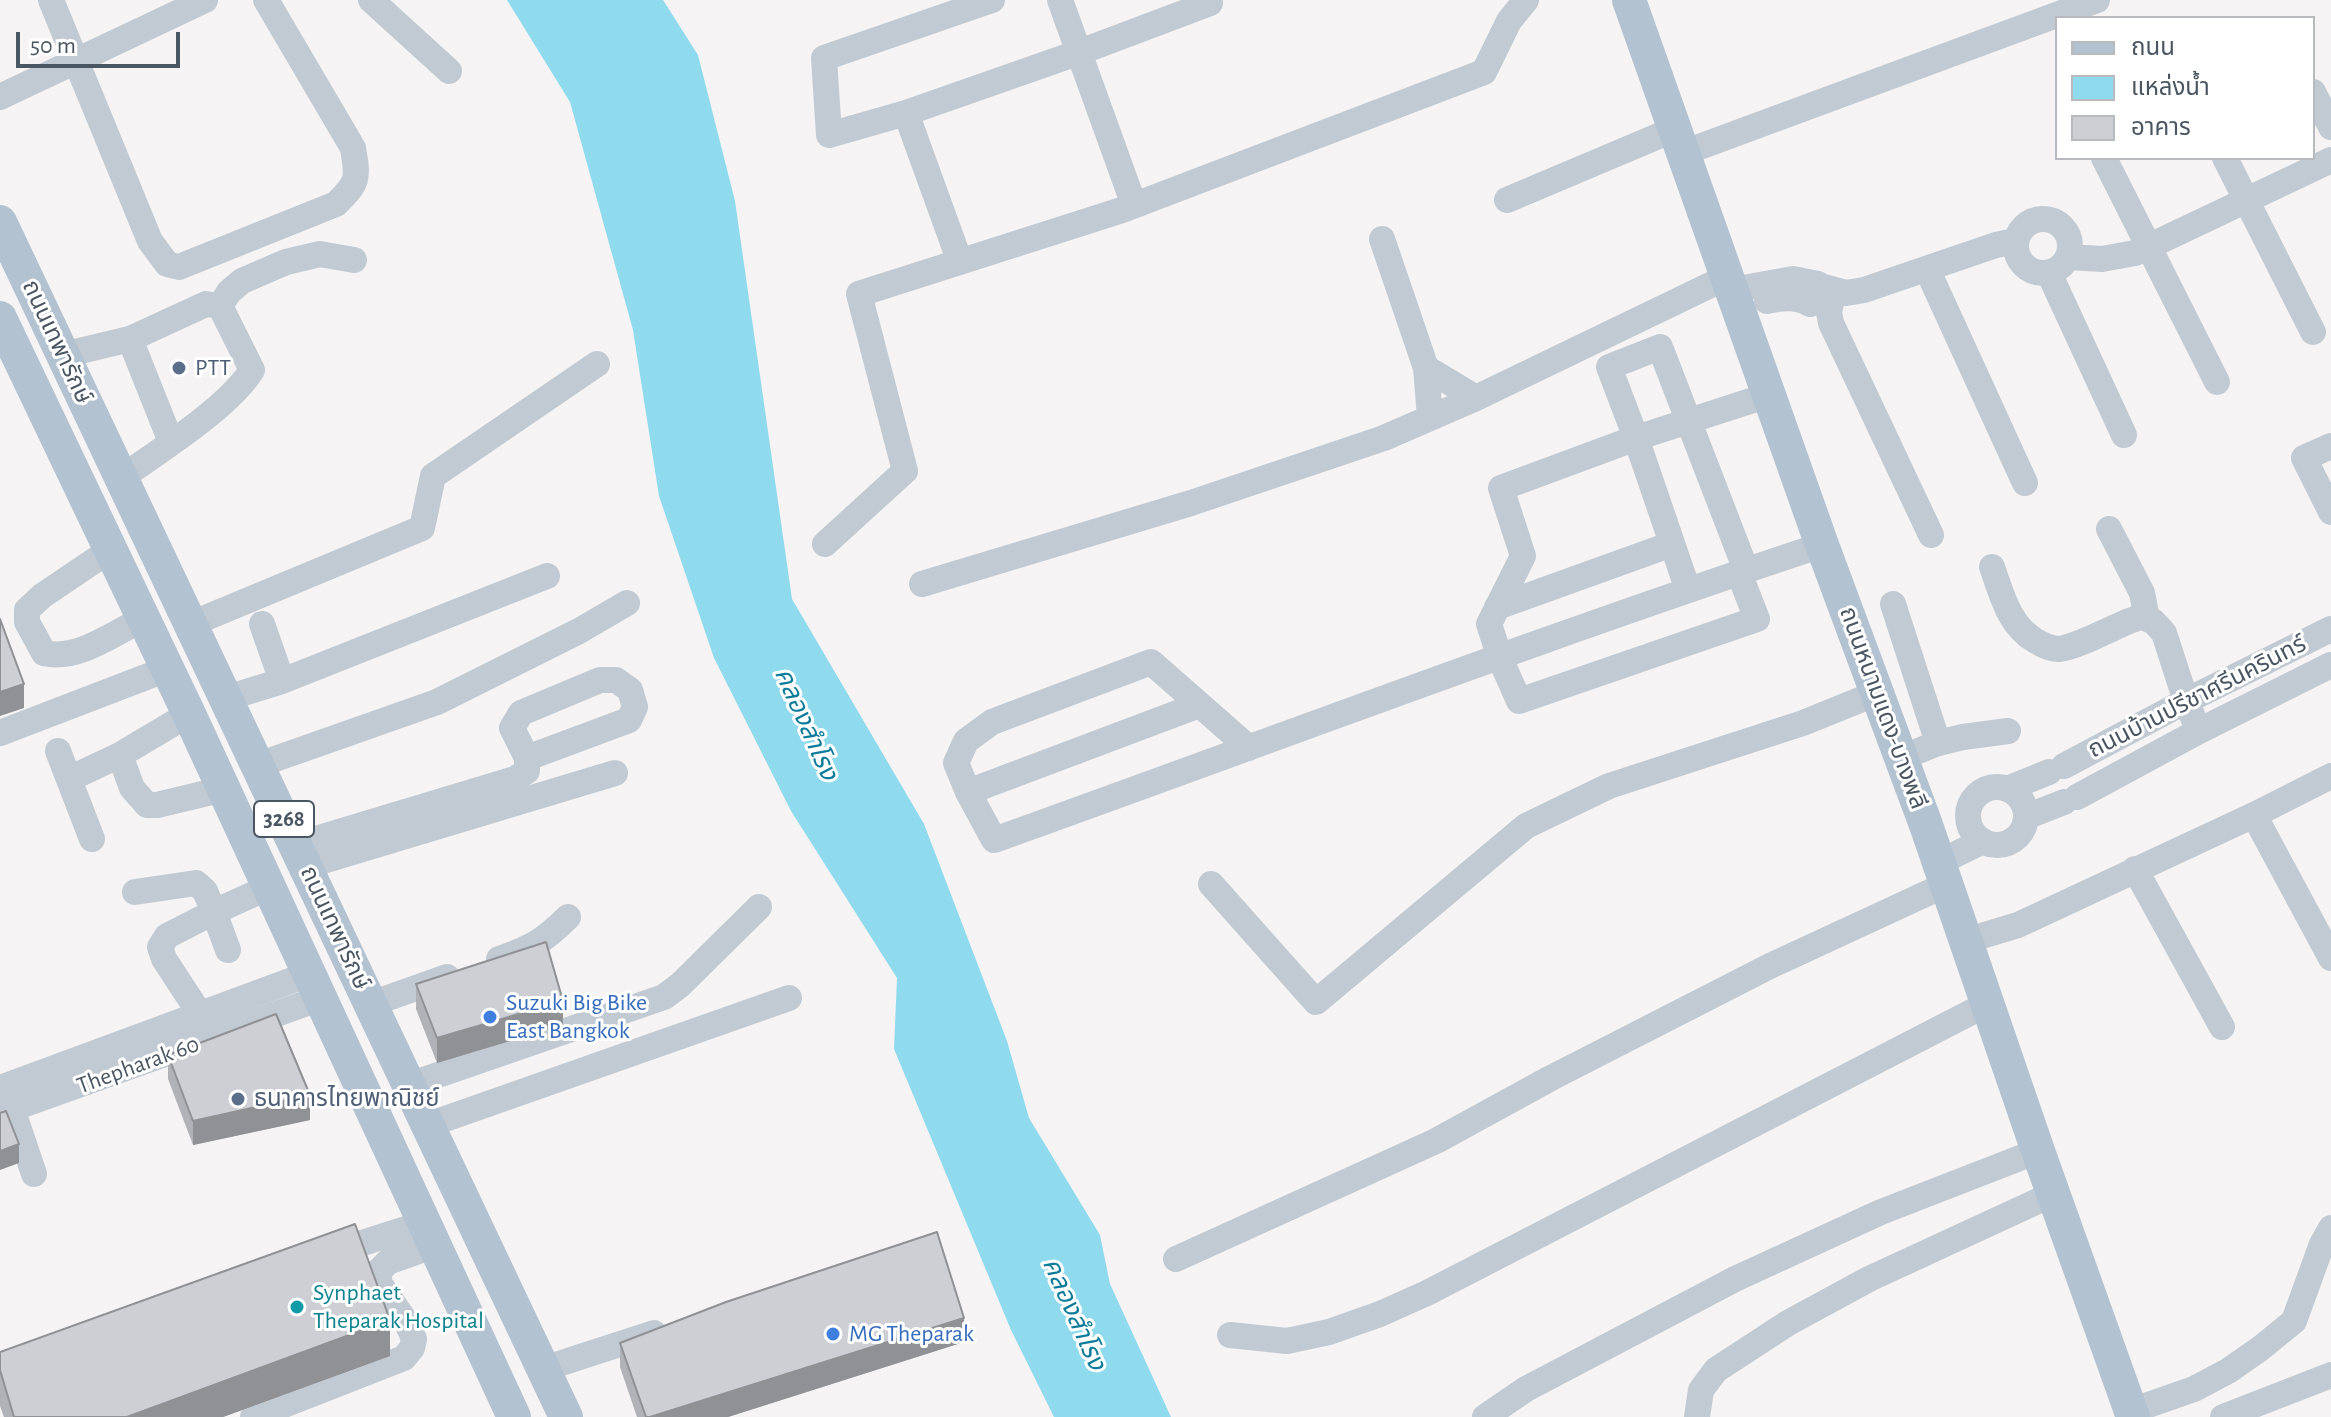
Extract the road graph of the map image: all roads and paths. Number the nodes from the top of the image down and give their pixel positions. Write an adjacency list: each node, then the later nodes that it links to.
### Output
1 (51, 0): 12 (street)
2 (205, 0): 12 (street)
3 (266, 0): 12 (street)
4 (371, 0): 13 (street)
5 (992, 0): 16 (street)
6 (1060, 0): 11 (street)
7 (1526, 0): 24 (street)
8 (1629, 0): 18 (main road, ถนนหนามแดง-บางพลี)
9 (2097, 0): 18 (street)
10 (1212, 1): 11 (street)
11 (1080, 52): 16 (street); 24 (street)
12 (76, 61): 15 (street)
13 (449, 71)
14 (2315, 96): 17 (street)
15 (0, 97)
16 (906, 113): 30 (street)
17 (2331, 127)
18 (1679, 141): 22 (street); 33 (main road, ถนนหนามแดง-บางพลี)
19 (2105, 160): 28 (street)
20 (2226, 160): 23 (street)
21 (2331, 160): 23 (street)
22 (1507, 200)
23 (2247, 201): 28 (street); 37 (street)
24 (1134, 205): 30 (street)
25 (0, 222): 39 (main road, ถนนเทพารักษ์ / 3268)
26 (1382, 239): 41 (street)
27 (2015, 241): 31 (street); 31 (street); 32 (street)
28 (2149, 246): 31 (street); 42 (street)
29 (354, 260): 35 (street)
30 (960, 262): 56 (street)
31 (2059, 265): 47 (street)
32 (1927, 269): 34 (street); 52 (street)
33 (1732, 291): 34 (street); 43 (main road, ถนนหนามแดง-บางพลี); 44 (street)
34 (1822, 297): 55 (street)
35 (220, 306): 38 (street); 49 (street)
36 (0, 318): 59 (main road, ถนนเทพารักษ์ / 3268)
37 (2313, 332)
38 (130, 339): 39 (street); 49 (street)
39 (63, 355): 51 (main road, ถนนเทพารักษ์ / 3268)
40 (597, 364): 70 (street)
41 (1426, 368): 44 (street); 45 (street)
42 (2217, 382)
43 (1769, 395): 46 (street); 58 (main road, ถนนหนามแดง-บางพลี)
44 (1476, 398): 45 (street)
45 (1430, 417): 63 (street)
46 (1688, 421): 48 (street); 48 (street); 61 (street)
47 (2124, 435)
48 (1636, 438): 57 (street); 67 (street)
49 (171, 442): 51 (street)
50 (2331, 446): 53 (street)
51 (121, 478): 70 (main road, ถนนเทพารักษ์ / 3268)
52 (2025, 483)
53 (2331, 512)
54 (2109, 529): 69 (street)
55 (1931, 535)
56 (825, 544)
57 (1672, 544): 64 (street); 67 (street)
58 (1822, 545): 61 (street); 77 (main road, ถนนหนามแดง-บางพลี)
59 (110, 550): 68 (main road, ถนนเทพารักษ์ / 3268); 68 (street)
60 (1992, 567): 69 (street)
61 (1742, 572): 64 (street); 73 (street)
62 (547, 576): 76 (street)
63 (922, 584)
64 (1688, 590): 73 (street)
65 (627, 603): 91 (street)
66 (1893, 604): 85 (street)
67 (1497, 607): 73 (street)
68 (143, 619): 75 (main road, ถนนเทพารักษ์ / 3268)
69 (2147, 619): 79 (street)
70 (191, 624): 78 (main road, ถนนเทพารักษ์ / 3268)
71 (262, 624): 76 (street)
72 (2331, 629): 79 (street, ถนนบ้านปรีชาศรีนครินทร์)
73 (1500, 658): 86 (street)
74 (2331, 665): 83 (street, ถนนบ้านปรีชาศรีนครินทร์)
75 (167, 669): 81 (main road, ถนนเทพารักษ์ / 3268); 84 (street)
76 (282, 681): 78 (street)
77 (1877, 693): 90 (main road, ถนนหนามแดง-บางพลี); 107 (street)
78 (227, 698): 91 (main road, ถนนเทพารักษ์ / 3268)
79 (2186, 701): 83 (street); 96 (street, ถนนบ้านปรีชาศรีนครินทร์)
80 (1199, 705): 86 (street); 97 (street); 97 (street)
81 (189, 714): 88 (street); 95 (main road, ถนนเทพารักษ์ / 3268)
82 (2008, 731): 85 (street)
83 (2199, 731): 100 (street, ถนนบ้านปรีชาศรีนครินทร์)
84 (0, 733)
85 (1938, 743): 90 (street)
86 (1249, 748): 97 (street)
87 (58, 751): 94 (street)
88 (120, 755): 94 (street); 95 (street)
89 (527, 758): 104 (street)
90 (1901, 758): 101 (main road, ถนนหนามแดง-บางพลี)
91 (258, 765): 104 (main road, ถนนเทพารักษ์ / 3268)
92 (615, 773): 104 (street)
93 (2331, 776): 99 (street)
94 (69, 779): 102 (street)
95 (224, 789): 108 (main road, ถนนเทพารักษ์ / 3268)
96 (2007, 789): 98 (street); 100 (street)
97 (968, 792)
98 (1969, 808): 101 (street); 103 (street)
99 (2254, 815): 105 (street); 115 (street)
100 (2026, 817): 103 (street)
101 (1926, 825): 106 (main road, ถนนหนามแดง-บางพลี)
102 (92, 839)
103 (1983, 841): 106 (street)
104 (301, 855): 118 (main road, ถนนเทพารักษ์ / 3268)
105 (2135, 869): 113 (street); 121 (street)
106 (1942, 874): 113 (main road, ถนนหนามแดง-บางพลี); 132 (street)
107 (1211, 884)
108 (269, 887): 111 (street); 116 (main road, ถนนเทพารักษ์ / 3268)
109 (135, 892): 111 (street)
110 (759, 907): 123 (street)
111 (214, 912): 114 (street); 120 (street)
112 (568, 917): 118 (street)
113 (1965, 941): 119 (main road, ถนนหนามแดง-บางพลี)
114 (228, 950)
115 (2331, 958)
116 (315, 986): 120 (street, Thepharak 60); 122 (street, Thepharak 60); 130 (main road, ถนนเทพารักษ์ / 3268)
117 (789, 998): 125 (street)
118 (371, 1004): 123 (main road, ถนนเทพารักษ์ / 3268)
119 (1987, 1004): 126 (main road, ถนนหนามแดง-บางพลี); 134 (street)
120 (200, 1014): 122 (street, Thepharak 60)
121 (2222, 1027)
122 (91, 1068): 124 (street, Thepharak 60)
123 (409, 1085): 125 (main road, ถนนเทพารักษ์ / 3268)
124 (3, 1095): 127 (street)
125 (428, 1125): 135 (main road, ถนนเทพารักษ์ / 3268)
126 (2038, 1151): 128 (main road, ถนนหนามแดง-บางพลี); 138 (street)
127 (34, 1174)
128 (2053, 1194): 137 (main road, ถนนหนามแดง-บางพลี); 143 (street)
129 (2331, 1228): 137 (street)
130 (430, 1234): 131 (street); 139 (street); 140 (main road, ถนนเทพารักษ์ / 3268)
131 (308, 1259)
132 (1176, 1259)
133 (680, 1325): 135 (street)
134 (1230, 1335)
135 (543, 1369): 141 (main road, ถนนเทพารักษ์ / 3268)
136 (2331, 1375): 144 (street)
137 (2132, 1414)
138 (1496, 1415)
139 (253, 1417)
140 (514, 1417)
141 (566, 1417)
142 (1687, 1417): 143 (street)
143 (1697, 1417)
144 (2223, 1417)

